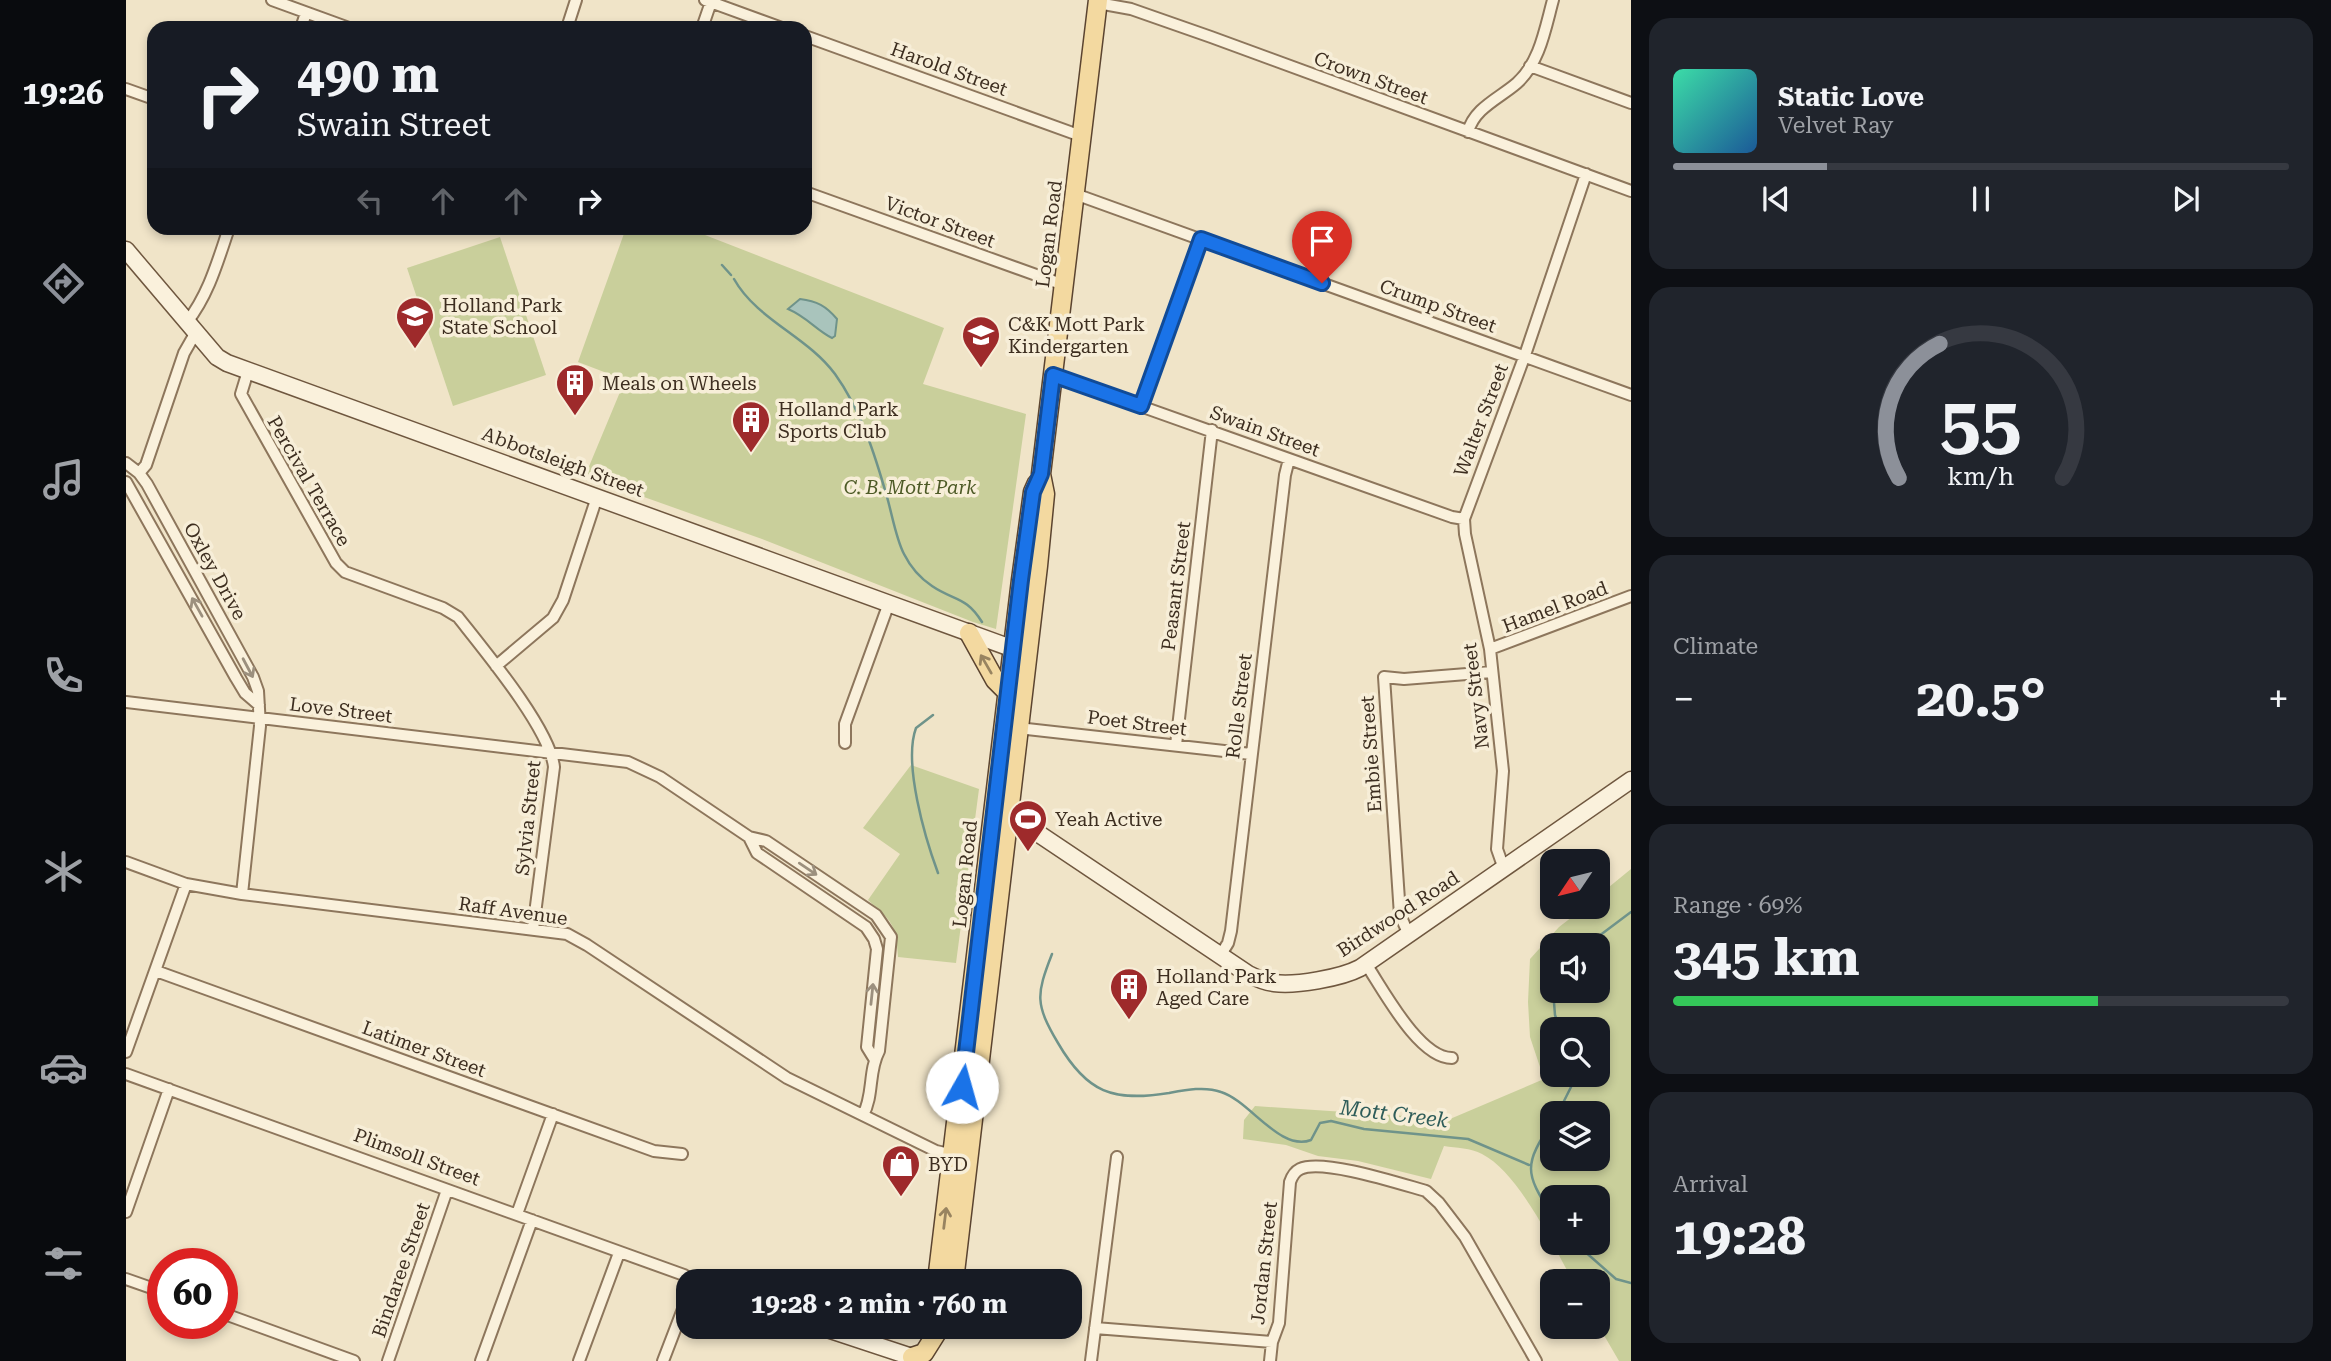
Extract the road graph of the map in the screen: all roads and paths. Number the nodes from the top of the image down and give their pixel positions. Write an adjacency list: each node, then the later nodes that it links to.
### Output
1 (272, 0): 6 (street)
2 (576, 0): 9 (street)
3 (1553, 0): 13 (street)
4 (708, 1): 10 (street); 11 (street)
5 (1098, 2): 17 (street, Crown Street); 18 (main road, Logan Road)
6 (306, 13): 7 (street); 8 (street)
7 (303, 21)
8 (329, 21)
9 (569, 21)
10 (704, 21)
11 (763, 21)
12 (812, 39): 18 (street, Harold Street)
13 (1530, 66): 16 (street); 17 (street)
14 (126, 89): 15 (street)
15 (147, 96)
16 (1631, 103)
17 (1468, 132): 19 (street, Crown Street)
18 (1081, 136): 21 (main road, Logan Road)
19 (1586, 174): 20 (street, Crown Street); 28 (street, Walter Street)
20 (1631, 191)
21 (1074, 194): 24 (street, Crump Street); 26 (main road, Logan Road)
22 (812, 195): 26 (street, Victor Street)
23 (227, 235): 27 (street)
24 (1201, 239): 28 (street, Crump Street); 32 (street)
25 (126, 250): 27 (street, Abbotsleigh Street)
26 (1064, 285): 30 (main road, Logan Road)
27 (191, 327): 29 (street, Abbotsleigh Street); 36 (street)
28 (1525, 355): 31 (street, Crump Street); 39 (street, Walter Street)
29 (248, 370): 38 (street, Abbotsleigh Street); 45 (street, Percival Terrace)
30 (1053, 375): 32 (street, Swain Street); 44 (main road, Logan Road)
31 (1631, 395)
32 (1141, 406): 33 (street, Swain Street)
33 (1213, 430): 34 (street, Swain Street); 53 (street, Peasant Street)
34 (1289, 459): 39 (street, Swain Street); 55 (street, Rolle Street)
35 (126, 463): 36 (street, Oxley Drive)
36 (139, 473): 49 (street, Oxley Drive, one-way to 49)
37 (126, 482): 49 (street, Oxley Drive, one-way to 37)
38 (597, 497): 41 (street, Abbotsleigh Street); 45 (street)
39 (1464, 519): 43 (street, Navy Street)
40 (1631, 596): 43 (street, Hamel Road)
41 (889, 603): 42 (street, Abbotsleigh Street); 52 (street)
42 (969, 633): 44 (street, Abbotsleigh Street); 47 (main road, one-way to 42)
43 (1490, 649): 46 (street, Navy Street)
44 (1020, 652): 47 (main road, Logan Road); 51 (main road, Logan Road)
45 (496, 666): 54 (street, Percival Terrace)
46 (1492, 672): 60 (street, Navy Street); 64 (street, Embie Street)
47 (1007, 692): 57 (main road, Logan Road)
48 (126, 702): 50 (street, Love Street)
49 (259, 705): 50 (street, Oxley Drive)
50 (260, 718): 54 (street, Love Street); 62 (street, Oxley Drive)
51 (1018, 728): 53 (street, Poet Street); 57 (main road, Logan Road)
52 (845, 743)
53 (1176, 745): 55 (street, Poet Street)
54 (553, 752): 58 (street, Love Street); 63 (street, Sylvia Street)
55 (1251, 754): 65 (street, Rolle Street)
56 (1631, 780): 60 (street, Birdwood Road)
57 (1000, 821): 65 (street, Birdwood Road); 76 (main road, Logan Road)
58 (749, 838): 70 (street, one-way to 58); 70 (street, one-way to 70)
59 (126, 862): 61 (street, Raff Avenue)
60 (1504, 869): 64 (street, Birdwood Road)
61 (186, 884): 62 (street, Raff Avenue); 67 (street)
62 (242, 894): 63 (street, Raff Avenue)
63 (533, 929): 74 (street, Raff Avenue)
64 (1409, 935): 66 (street, Birdwood Road)
65 (1220, 956): 66 (street, Birdwood Road)
66 (1366, 964): 69 (street)
67 (156, 971): 68 (street); 73 (street, Latimer Street)
68 (126, 1052)
69 (1452, 1058)
70 (874, 1060): 74 (street)
71 (126, 1074): 72 (street, Plimsoll Street)
72 (169, 1089): 78 (street, Plimsoll Street); 79 (street)
73 (552, 1114): 75 (street, Latimer Street); 80 (street)
74 (863, 1115): 76 (street, Raff Avenue)
75 (682, 1154)
76 (960, 1157): 83 (main road, Logan Road, one-way to 76); 84 (main road, Logan Road)
77 (1117, 1157): 90 (street)
78 (447, 1191): 80 (street, Plimsoll Street); 98 (street, Bindaree Street)
79 (126, 1212)
80 (517, 1214): 81 (street, Plimsoll Street)
81 (532, 1220): 82 (street, Plimsoll Street); 99 (street)
82 (620, 1253): 85 (street, Plimsoll Street); 100 (street)
83 (939, 1269)
84 (955, 1269)
85 (676, 1272)
86 (126, 1279): 87 (street)
87 (147, 1286)
88 (238, 1319): 97 (street)
89 (676, 1327): 101 (street)
90 (1095, 1328): 94 (street); 103 (street)
91 (855, 1339): 95 (street)
92 (923, 1339): 96 (main road)
93 (934, 1339): 96 (main road)
94 (1272, 1342): 104 (street, Jordan Street); 105 (street, Jordan Street)
95 (869, 1344): 96 (street); 102 (street)
96 (918, 1360)
97 (354, 1361)
98 (388, 1361)
99 (481, 1361)
100 (579, 1361)
101 (663, 1361)
102 (886, 1361)
103 (1091, 1361)
104 (1270, 1361)
105 (1536, 1361)

